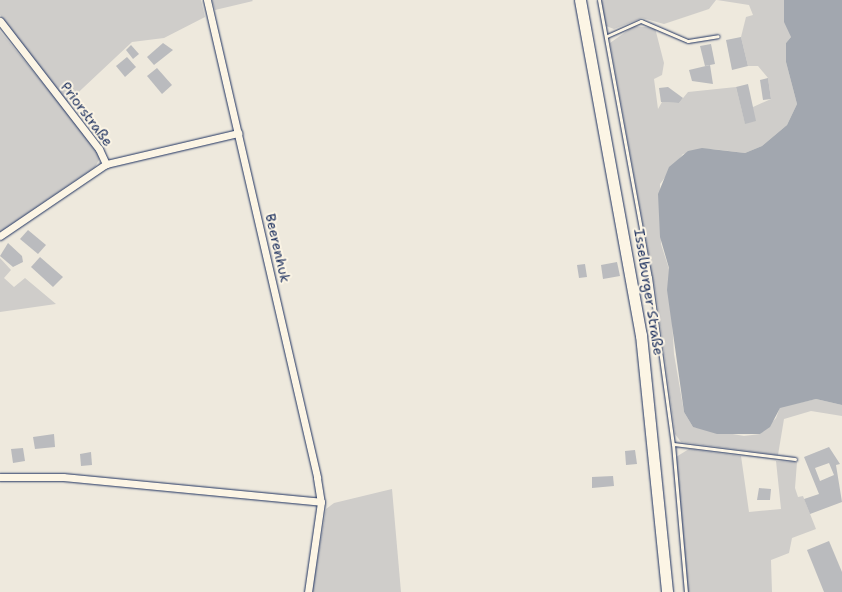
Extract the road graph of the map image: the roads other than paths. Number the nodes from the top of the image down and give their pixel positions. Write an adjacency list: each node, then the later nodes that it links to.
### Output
1 (207, 0): 7 (street, Beerenhuk)
2 (580, 0): 15 (main road, Isselburger Straße)
3 (599, 0): 5 (lane)
4 (0, 20): 8 (street, Priorstraße)
5 (607, 36): 6 (lane); 10 (lane)
6 (718, 36)
7 (238, 133): 8 (street, Priorstraße); 13 (street, Beerenhuk)
8 (106, 164): 9 (street)
9 (0, 236)
10 (673, 444): 11 (lane); 16 (lane)
11 (795, 459)
12 (0, 477): 13 (street)
13 (321, 502): 14 (street, Beerenhuk)
14 (308, 592)
15 (667, 592)
16 (686, 592)

